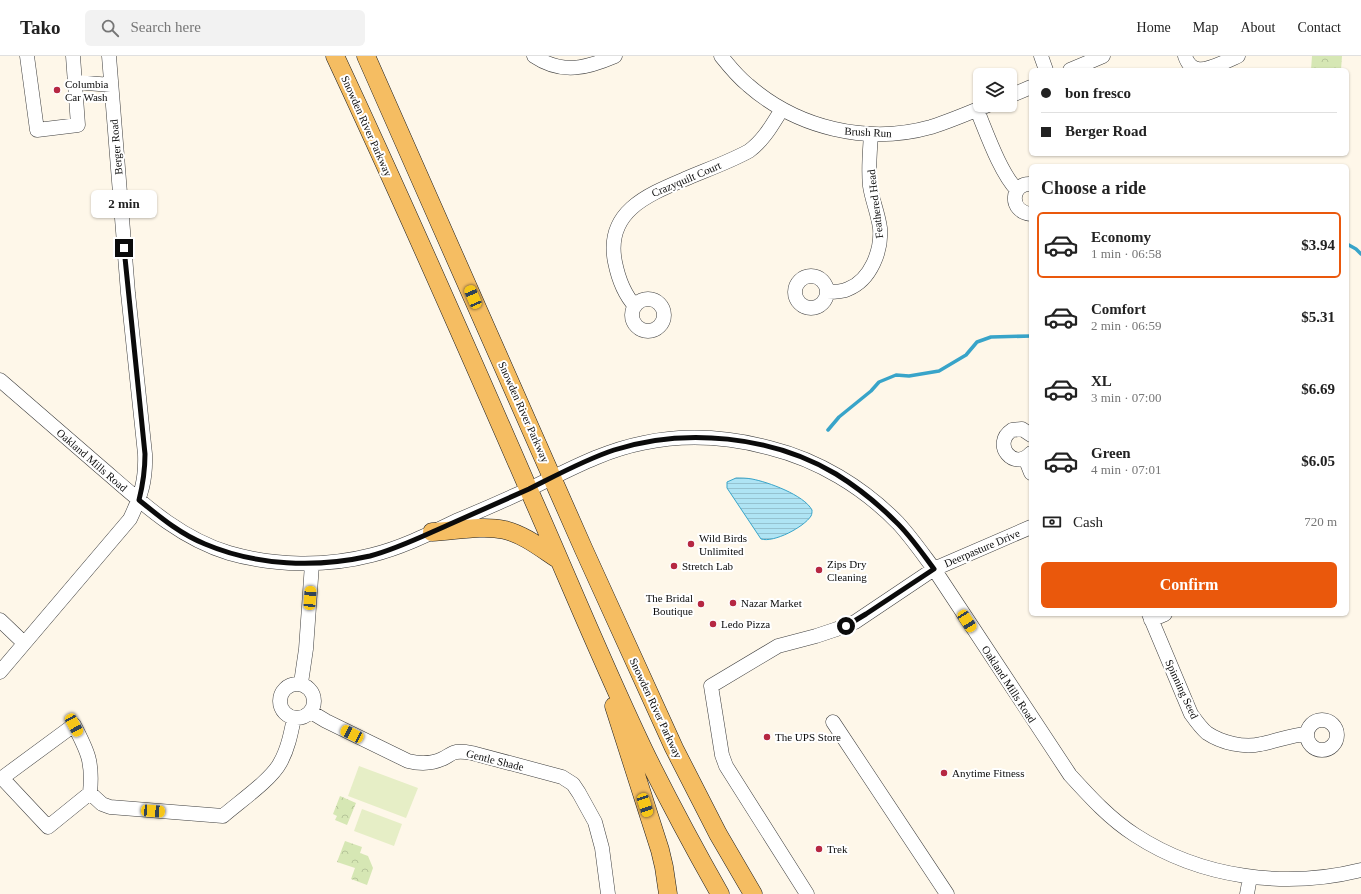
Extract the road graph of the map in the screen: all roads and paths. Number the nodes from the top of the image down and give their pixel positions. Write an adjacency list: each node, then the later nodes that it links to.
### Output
1 (27, 56): 17 (street)
2 (73, 56): 17 (street)
3 (109, 56): 18 (street, Berger Road)
4 (335, 56): 34 (main road, Snowden River Parkway)
5 (366, 56): 33 (main road, Snowden River Parkway)
6 (534, 56): 7 (street)
7 (615, 56)
8 (721, 56): 21 (street, Brush Run)
9 (1041, 56): 13 (street)
10 (1103, 56): 14 (street)
11 (1185, 56): 15 (street)
12 (1238, 56): 16 (street)
13 (1045, 68)
14 (1075, 68)
15 (1192, 68)
16 (1208, 68)
17 (75, 82): 18 (street)
18 (111, 84): 35 (street, Berger Road)
19 (1029, 88): 20 (street)
20 (1017, 93)
21 (782, 109): 24 (street, Brush Run); 29 (street, Crazyquilt Court)
22 (973, 110): 24 (street, Brush Run)
23 (984, 112): 26 (street)
24 (871, 134): 28 (street, Feathered Head)
25 (1029, 184): 26 (street)
26 (1017, 190): 27 (street)
27 (1029, 214)
28 (827, 292)
29 (635, 306)
30 (0, 380): 35 (street, Oakland Mills Road)
31 (1029, 434): 32 (street)
32 (1028, 455)
33 (552, 478): 34 (street, Oakland Mills Road); 40 (street, Oakland Mills Road); 57 (main road, Snowden River Parkway)
34 (528, 489): 37 (street, Oakland Mills Road); 38 (main road, Snowden River Parkway)
35 (139, 500): 39 (street, Oakland Mills Road); 43 (street, Berger Road)
36 (1029, 529): 40 (street, Deerpasture Drive)
37 (432, 532): 38 (main road); 39 (street, Oakland Mills Road)
38 (559, 560): 44 (main road, Snowden River Parkway)
39 (312, 564): 46 (street)
40 (934, 569): 53 (street, Oakland Mills Road); 58 (street, Deerpasture Drive)
41 (1150, 617): 50 (street, Spinning Seed)
42 (0, 620): 43 (street)
43 (24, 643): 45 (street, Berger Road)
44 (598, 651): 55 (main road); 56 (main road, Snowden River Parkway)
45 (0, 672)
46 (302, 684): 47 (street); 48 (street)
47 (311, 712): 48 (street); 54 (street, Gentle Shade)
48 (294, 718): 51 (street)
49 (833, 722): 59 (street)
50 (1307, 734)
51 (90, 793): 51 (street)
52 (1361, 870): 53 (street, Oakland Mills Road)
53 (1250, 877): 60 (street)
54 (608, 894)
55 (668, 894)
56 (720, 894)
57 (753, 894)
58 (807, 894)
59 (947, 894)
60 (1247, 894)

